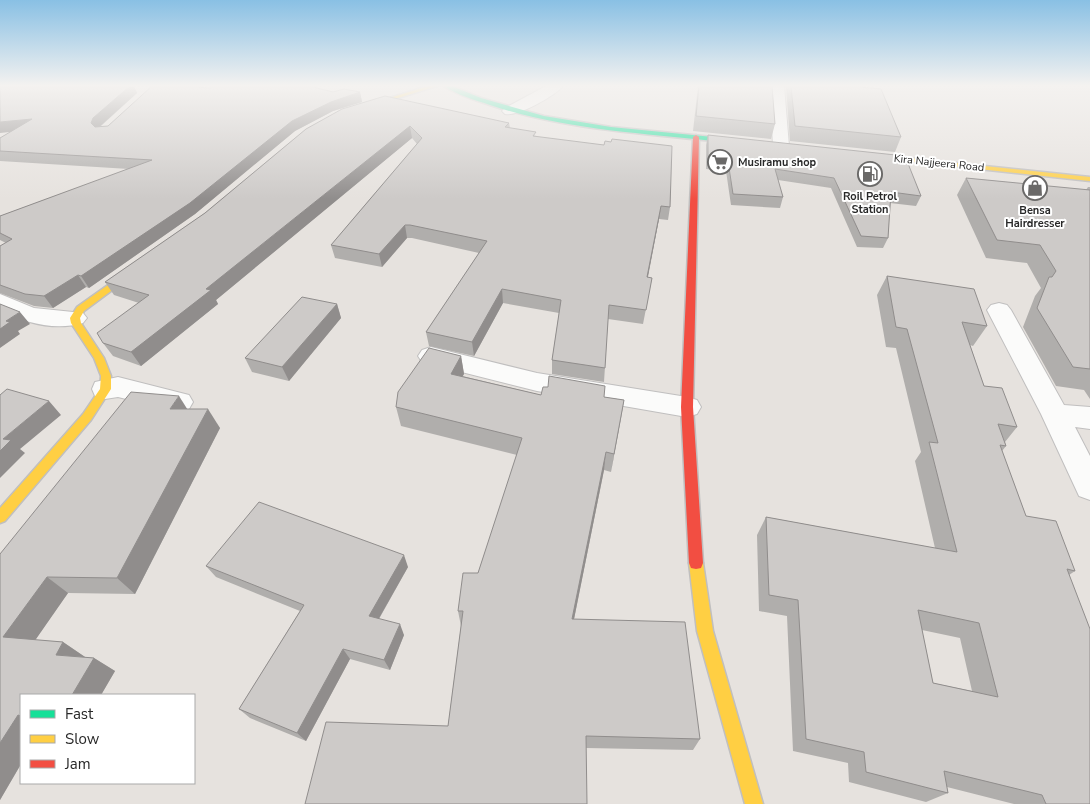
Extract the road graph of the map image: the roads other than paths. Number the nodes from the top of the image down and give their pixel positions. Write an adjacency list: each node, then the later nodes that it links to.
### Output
1 (576, 124): 3 (street)
2 (780, 124): 5 (street)
3 (696, 137): 4 (street); 15 (street)
4 (729, 141)
5 (781, 146)
6 (858, 154): 7 (street, Kira Najjeera Road)
7 (1090, 179)
8 (148, 259): 11 (street)
9 (0, 301): 11 (street)
10 (999, 310): 16 (street)
11 (75, 318): 13 (street)
12 (431, 356): 15 (street)
13 (105, 389): 14 (street); 19 (street)
14 (179, 402)
15 (687, 407): 20 (street)
16 (1054, 414): 17 (street); 18 (street)
17 (1090, 418)
18 (1090, 487)
19 (0, 517)
20 (754, 804)

